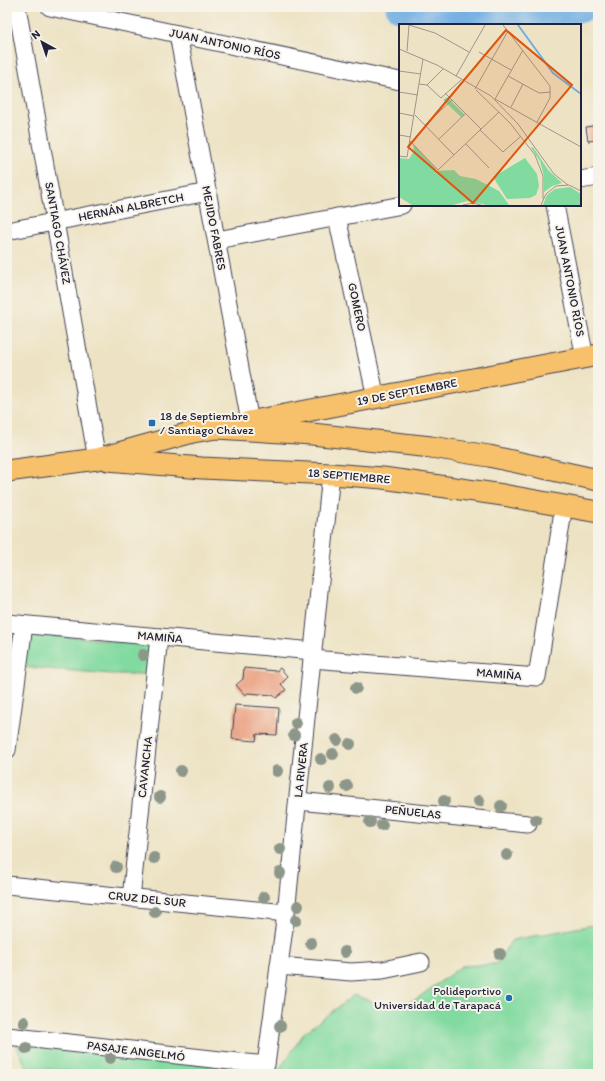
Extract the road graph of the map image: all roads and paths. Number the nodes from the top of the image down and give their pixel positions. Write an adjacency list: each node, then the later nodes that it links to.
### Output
1 (17, 7): 11 (street, SANTIAGO CHÁVEZ)
2 (50, 7): 3 (street, JUAN ANTONIO RÍOS)
3 (178, 34): 4 (street, JUAN ANTONIO RÍOS); 7 (street, MEJIDO FABRES)
4 (399, 81)
5 (598, 177): 6 (street)
6 (581, 180)
7 (208, 192): 11 (street, HERNÁN ALBRETCH); 13 (street, MEJIDO FABRES)
8 (399, 206): 10 (street)
9 (555, 206): 14 (street, JUAN ANTONIO RÍOS)
10 (337, 216): 13 (street); 15 (street, GOMERO)
11 (56, 221): 12 (street, HERNÁN ALBRETCH); 18 (street, SANTIAGO CHÁVEZ)
12 (7, 231)
13 (217, 240): 16 (street, MEJIDO FABRES)
14 (592, 357): 15 (main road, 19 DE SEPTIEMBRE)
15 (376, 398): 16 (main road, 19 DE SEPTIEMBRE)
16 (250, 422): 17 (main road, 19 DE SEPTIEMBRE)
17 (216, 428): 18 (main road); 21 (main road)
18 (97, 459): 19 (main road); 20 (main road, 18 SEPTIEMBRE)
19 (7, 472)
20 (331, 474): 22 (main road, 18 SEPTIEMBRE); 27 (street, LA RIVERA)
21 (598, 480)
22 (564, 505): 23 (main road, 18 SEPTIEMBRE); 27 (street, MAMIÑA)
23 (598, 512)
24 (7, 623): 25 (street, MAMIÑA)
25 (24, 625): 26 (street, MAMIÑA); 28 (street)
26 (159, 637): 27 (street, MAMIÑA); 32 (street, CAVANCHA)
27 (312, 655): 29 (street, LA RIVERA)
28 (7, 750)
29 (298, 801): 30 (street, PEÑUELAS); 33 (street, LA RIVERA)
30 (528, 824)
31 (7, 885): 32 (street, CRUZ DEL SUR)
32 (131, 898): 33 (street, CRUZ DEL SUR)
33 (286, 913): 35 (street, LA RIVERA)
34 (422, 962): 35 (street)
35 (279, 966): 37 (street, LA RIVERA)
36 (7, 1036): 37 (street, PASAJE ANGELMÓ)
37 (266, 1065)

